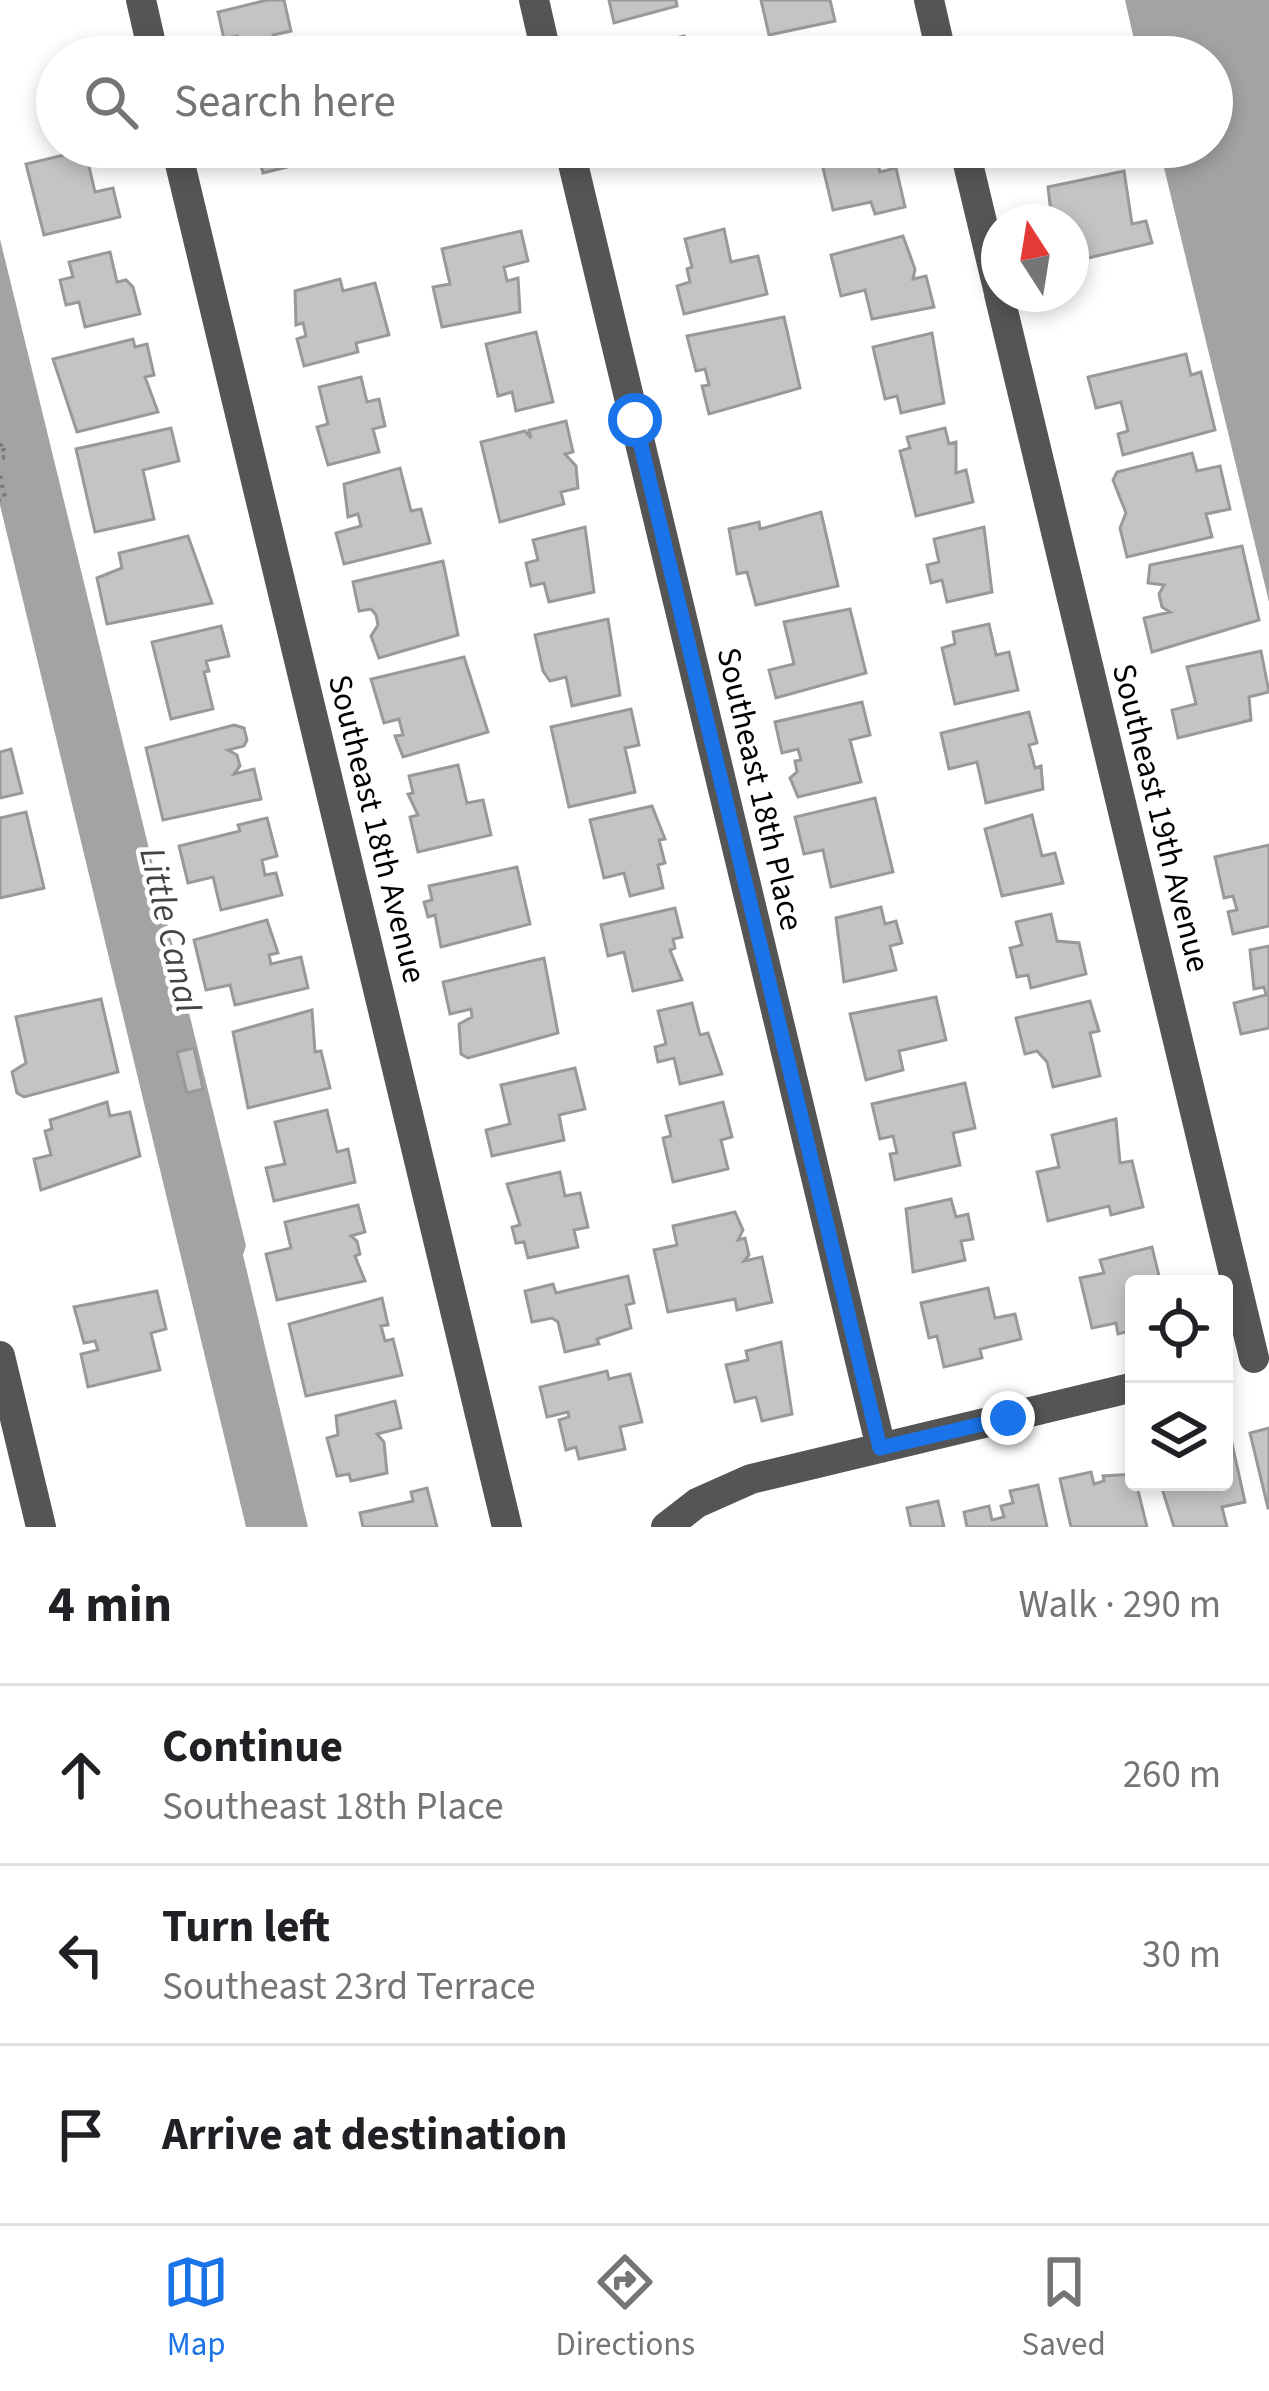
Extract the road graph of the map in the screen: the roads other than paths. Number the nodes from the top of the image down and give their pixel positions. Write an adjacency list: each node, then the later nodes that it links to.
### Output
1 (140, 0): 4 (street)
2 (534, 0): 5 (street)
3 (929, 0): 6 (street)
4 (149, 36)
5 (543, 36)
6 (938, 36)
7 (181, 168): 17 (street, Southeast 18th Avenue)
8 (574, 168): 15 (street, Southeast 18th Place)
9 (969, 168): 10 (street, Southeast 19th Avenue)
10 (981, 218)
11 (1003, 312): 13 (street, Southeast 19th Avenue)
12 (0, 1356): 16 (street)
13 (1249, 1360)
14 (1125, 1389): 15 (street)
15 (880, 1448): 18 (street)
16 (41, 1527)
17 (508, 1527)
18 (666, 1527)

